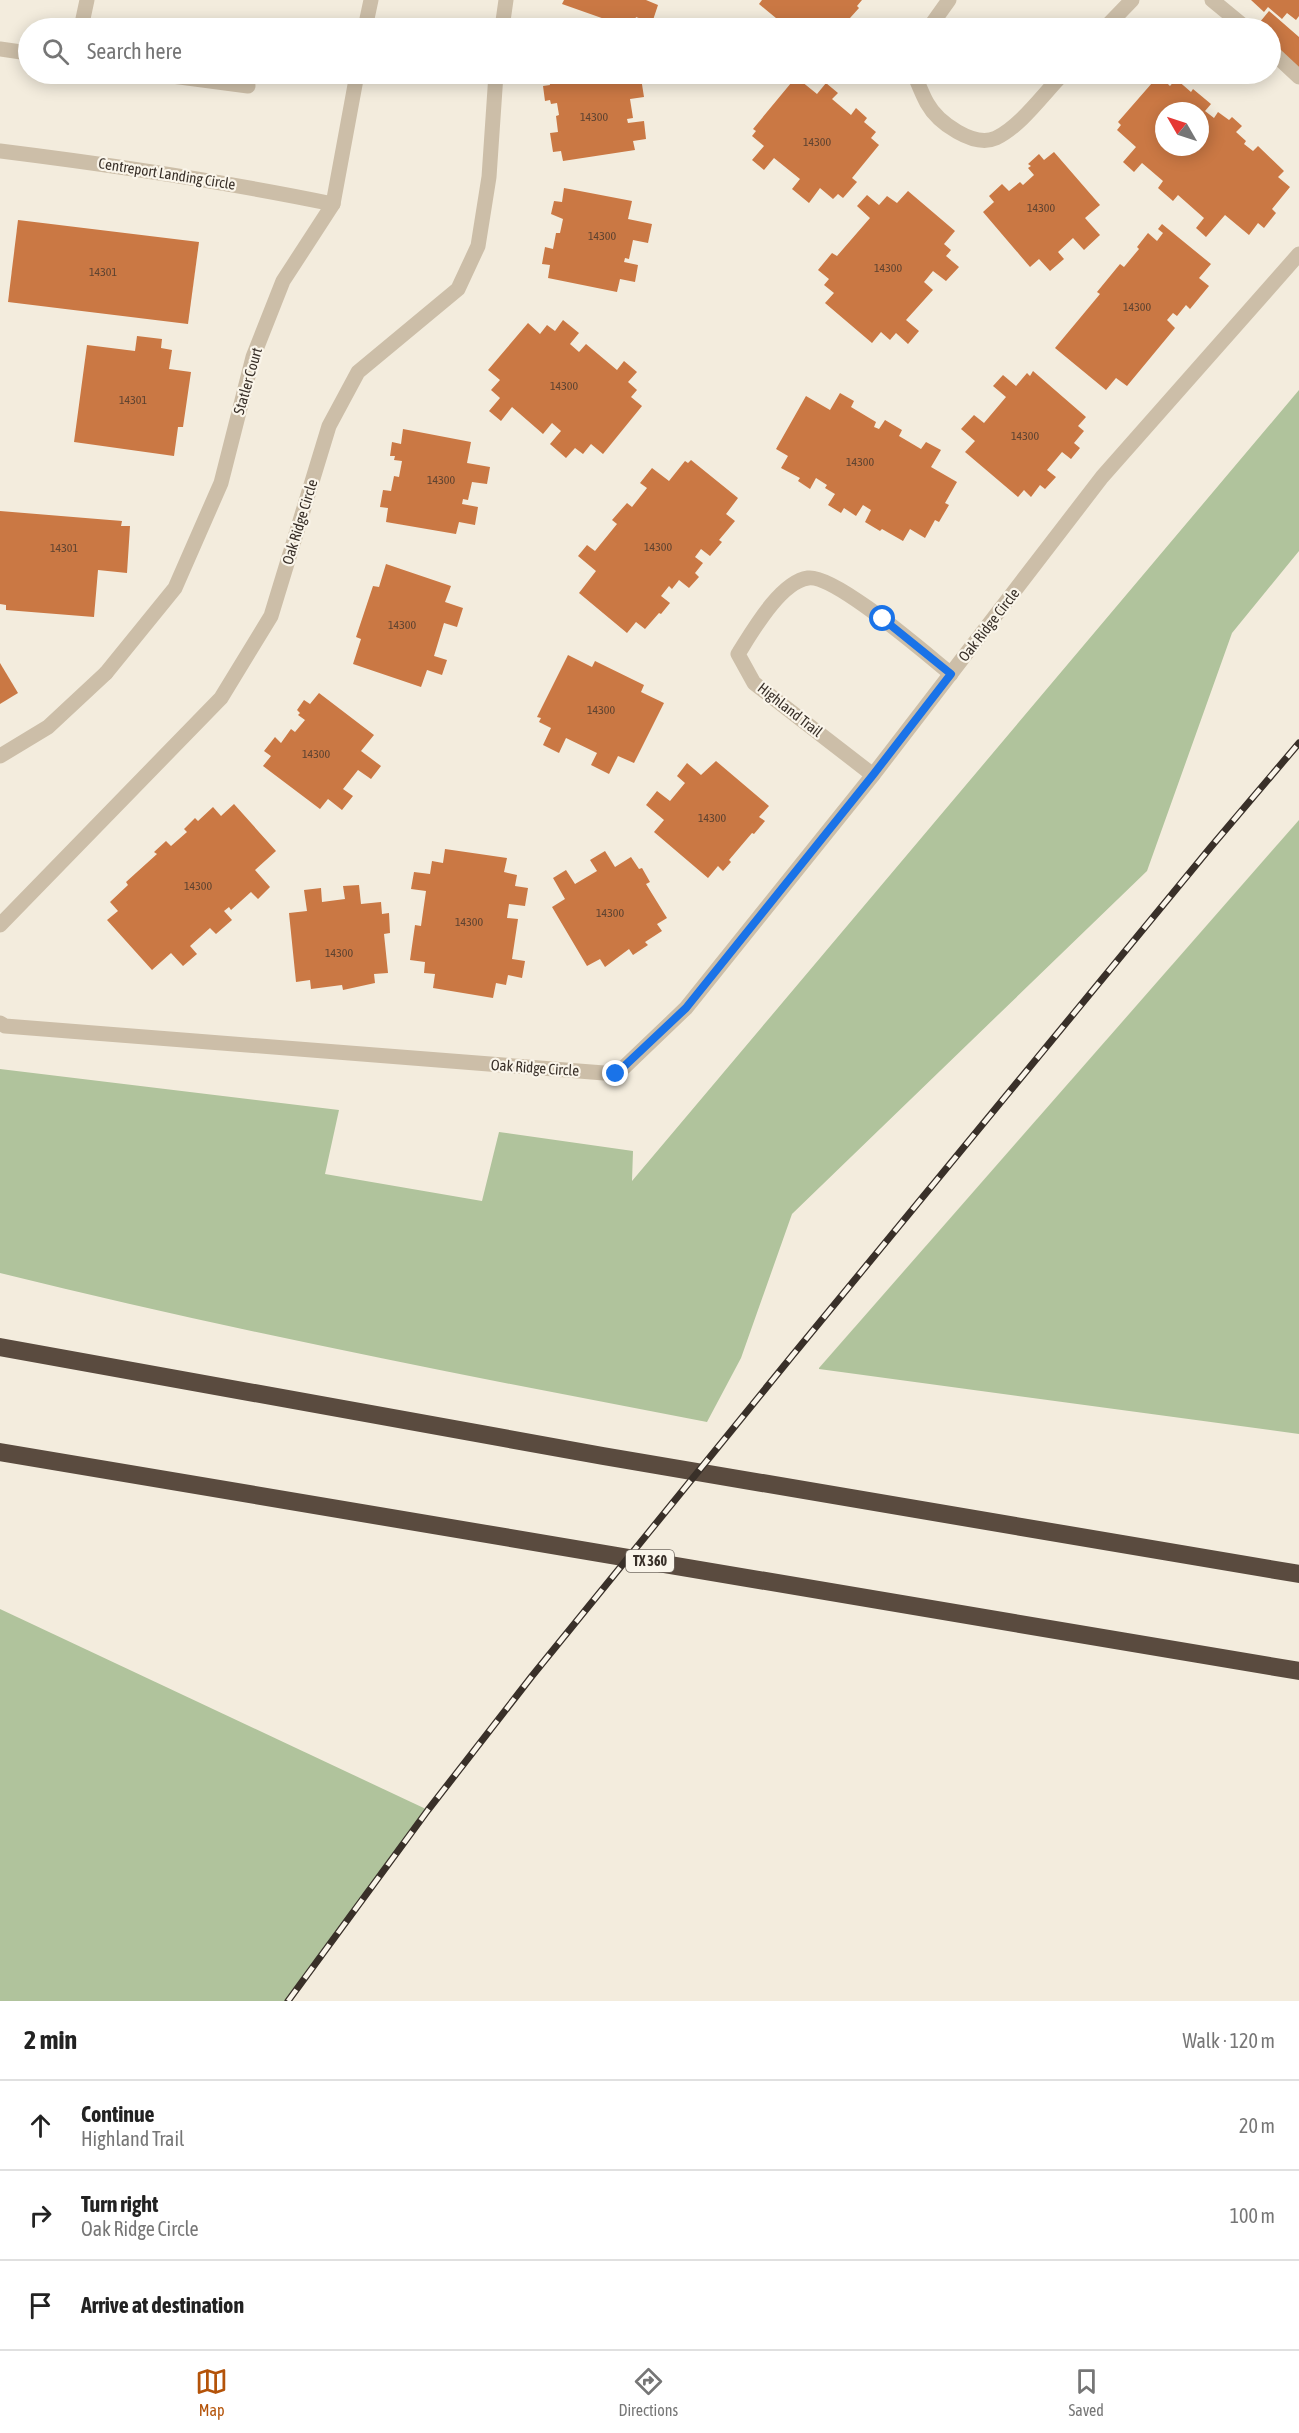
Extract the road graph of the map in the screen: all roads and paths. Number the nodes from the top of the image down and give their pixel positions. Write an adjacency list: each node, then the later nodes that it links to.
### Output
1 (87, 0): 7 (street)
2 (370, 0): 8 (street)
3 (506, 0): 9 (street)
4 (949, 0): 10 (street)
5 (1132, 0): 11 (street)
6 (1212, 0): 12 (street)
7 (83, 18)
8 (367, 18)
9 (503, 18)
10 (936, 18)
11 (1115, 18)
12 (1234, 18)
13 (0, 49): 14 (street)
14 (18, 52)
15 (1281, 60): 16 (street)
16 (1299, 77)
17 (233, 84): 22 (street)
18 (355, 84): 24 (street, Statler Court)
19 (495, 84): 29 (street, Oak Ridge Circle)
20 (919, 84): 21 (street)
21 (1053, 84)
22 (248, 86)
23 (0, 152): 24 (street, Centreport Landing Circle)
24 (333, 204): 27 (street, Statler Court)
25 (1299, 254): 26 (street, Oak Ridge Circle)
26 (951, 674): 28 (street, Oak Ridge Circle); 28 (street, Highland Trail)
27 (0, 756)
28 (873, 775): 30 (street, Oak Ridge Circle)
29 (0, 925)
30 (0, 1023)
31 (0, 1337): 33 (highway)
32 (0, 1347): 33 (highway)
33 (32, 1352): 35 (highway)
34 (0, 1452): 36 (highway, TX 360)
35 (1299, 1574)
36 (1299, 1671)

